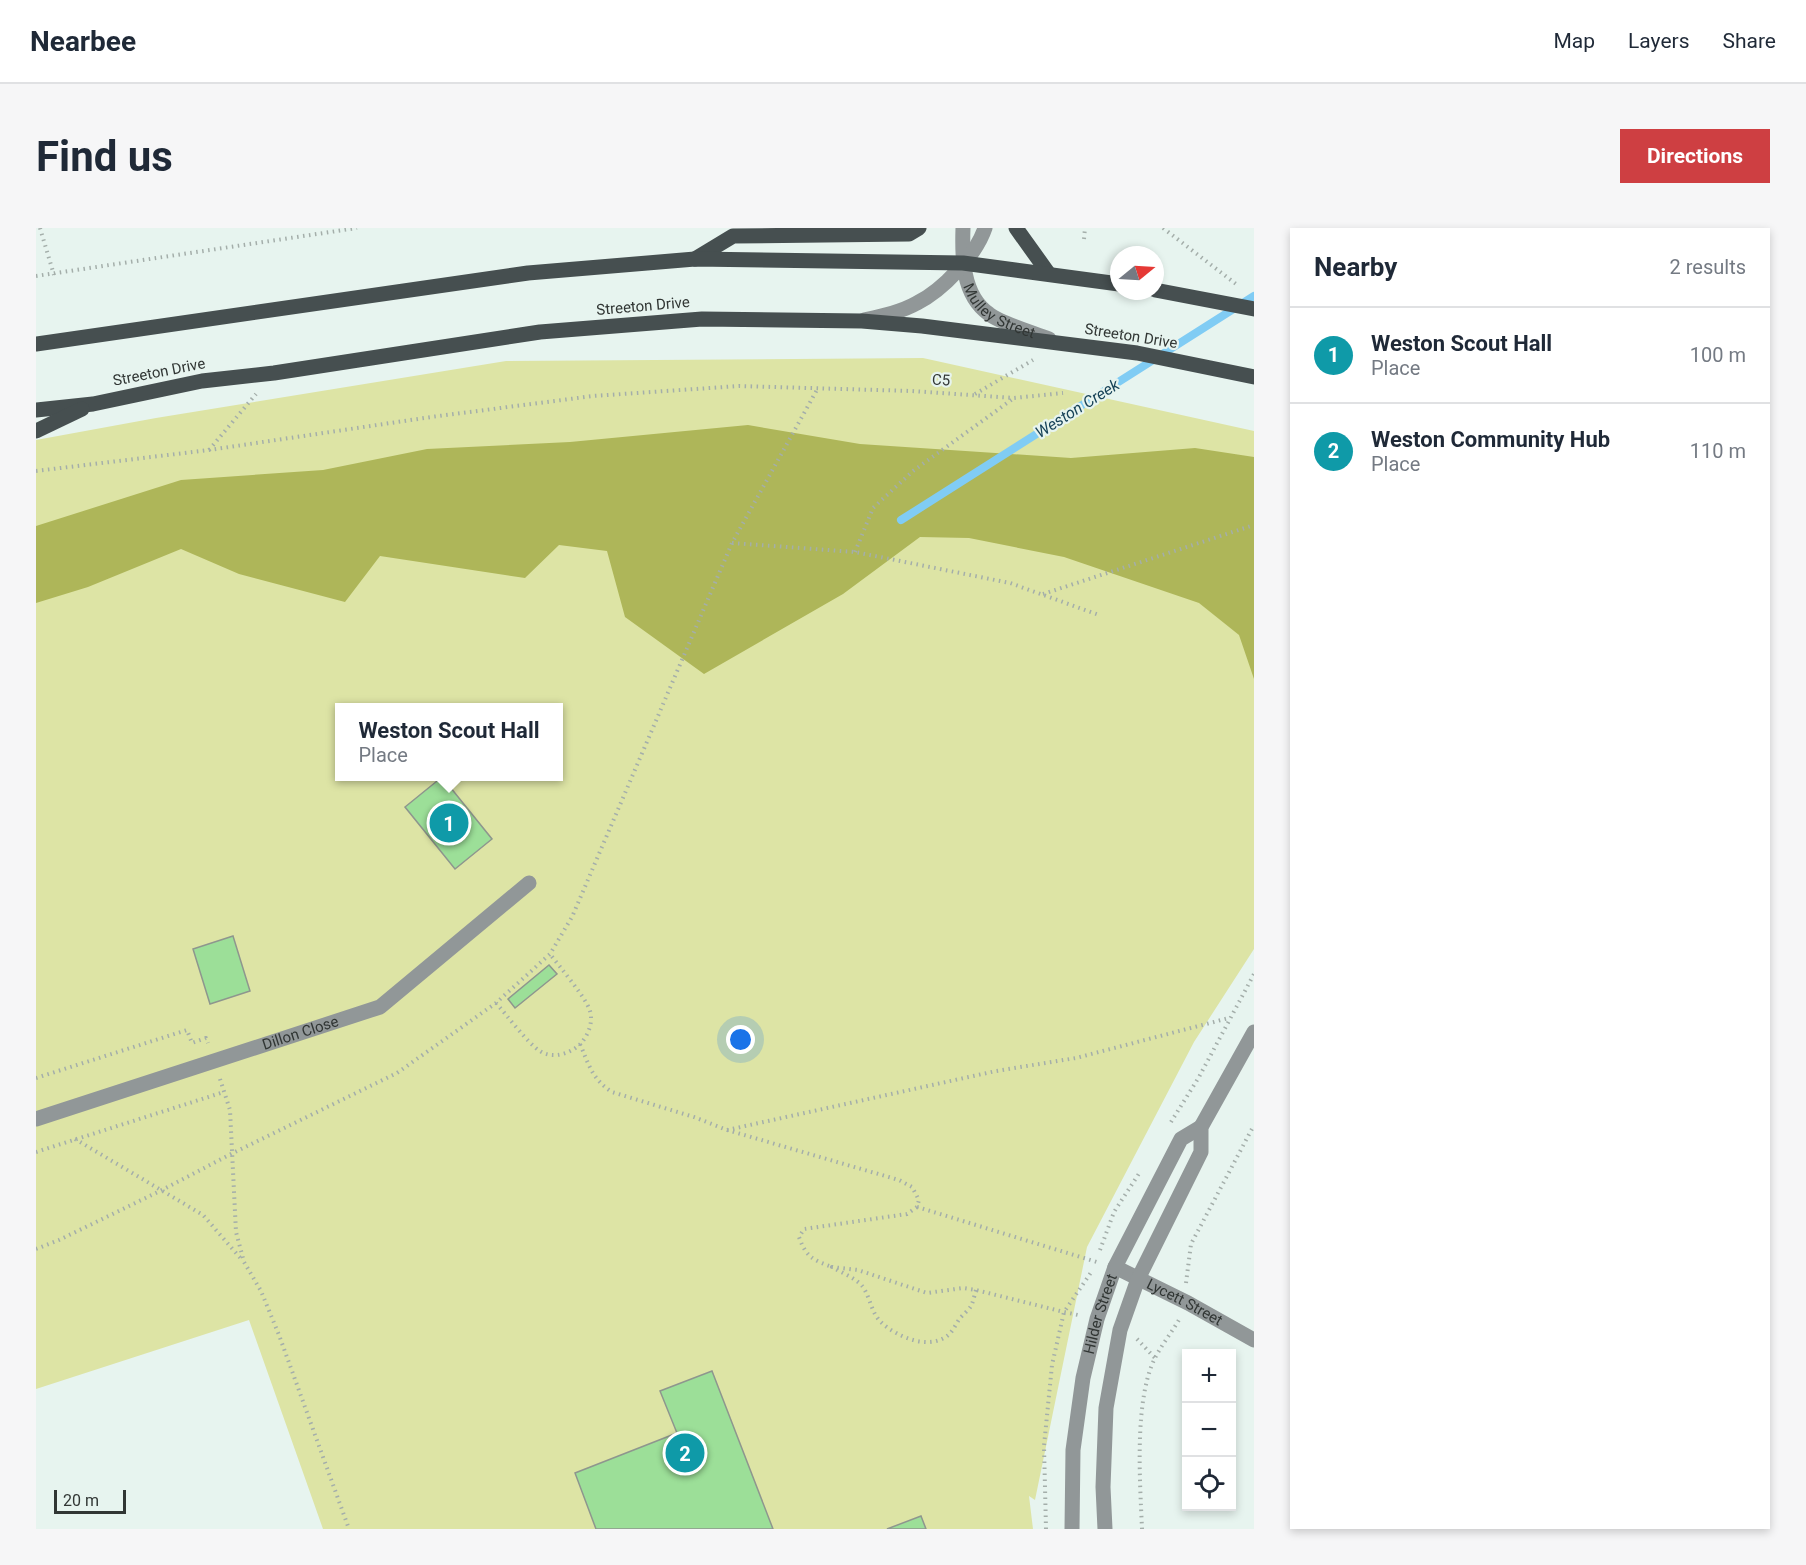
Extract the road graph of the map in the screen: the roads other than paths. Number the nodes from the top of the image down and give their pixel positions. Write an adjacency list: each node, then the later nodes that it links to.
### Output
1 (919, 228): 5 (main road)
2 (963, 228): 6 (street, Mulley Street)
3 (985, 228): 6 (street, Mulley Street)
4 (1016, 228): 7 (main road)
5 (695, 259): 6 (main road); 13 (main road)
6 (963, 263): 7 (main road); 11 (street, Mulley Street); 12 (street, Mulley Street)
7 (1049, 274): 8 (main road)
8 (1110, 283)
9 (1164, 292): 10 (main road)
10 (1254, 309)
11 (862, 321): 12 (main road, Streeton Drive); 15 (main road, Streeton Drive)
12 (1055, 342): 14 (main road, Streeton Drive)
13 (36, 344)
14 (1254, 377)
15 (93, 404): 16 (main road, Streeton Drive); 17 (main road)
16 (36, 410)
17 (36, 431)
18 (529, 883): 20 (street, Dillon Close)
19 (1254, 1032): 21 (street, Hilder Street)
20 (36, 1119)
21 (1201, 1128): 22 (street, Hilder Street); 23 (street, Hilder Street)
22 (1115, 1267): 23 (street, Lycett Street); 25 (street, Hilder Street)
23 (1138, 1279): 24 (street, Lycett Street); 26 (street, Hilder Street)
24 (1254, 1340)
25 (1072, 1529)
26 (1106, 1529)

